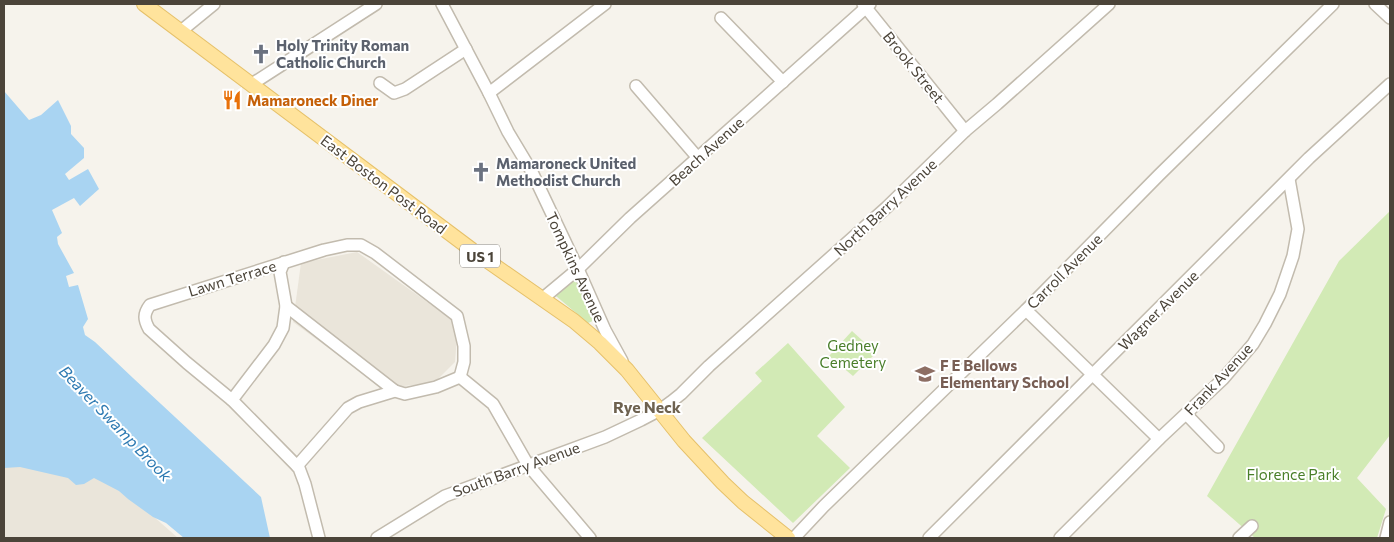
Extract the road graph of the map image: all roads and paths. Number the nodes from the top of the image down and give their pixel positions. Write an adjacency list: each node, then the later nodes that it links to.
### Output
1 (144, 4): 12 (main road, East Boston Post Road / US 1)
2 (214, 4): 12 (street)
3 (376, 4): 16 (street)
4 (442, 4): 13 (street, Tompkins Avenue)
5 (605, 4): 19 (street)
6 (1109, 4): 20 (street, North Barry Avenue)
7 (1333, 4): 27 (street, Carroll Avenue)
8 (1374, 4): 11 (street)
9 (867, 5): 14 (street, Beach Avenue); 20 (street, Brook Street)
10 (721, 18): 14 (street)
11 (1390, 18)
12 (182, 31): 16 (main road, East Boston Post Road / US 1)
13 (466, 49): 15 (street); 19 (street, Tompkins Avenue)
14 (783, 82): 21 (street, Beach Avenue)
15 (380, 83)
16 (252, 84): 25 (main road, East Boston Post Road / US 1)
17 (1390, 84): 22 (street, Wagner Avenue)
18 (636, 86): 21 (street)
19 (489, 93): 24 (street, Tompkins Avenue)
20 (966, 131): 33 (street, North Barry Avenue)
21 (698, 158): 24 (street, Beach Avenue)
22 (1289, 179): 29 (street, Wagner Avenue); 34 (street, Frank Avenue)
23 (284, 262): 26 (street); 30 (street, Lawn Terrace); 32 (street, Lawn Terrace)
24 (578, 269): 25 (street, Beach Avenue); 28 (street, Tompkins Avenue)
25 (542, 299): 28 (main road, East Boston Post Road / US 1)
26 (286, 306): 31 (street); 32 (street)
27 (1026, 310): 29 (street); 45 (street, Carroll Avenue)
28 (627, 370): 33 (main road, East Boston Post Road / US 1)
29 (1092, 375): 35 (street); 46 (street, Wagner Avenue)
30 (460, 377): 31 (street); 37 (street)
31 (394, 391): 38 (street)
32 (232, 400): 38 (street, Lawn Terrace)
33 (660, 410): 37 (street, South Barry Avenue); 44 (main road, East Boston Post Road / US 1)
34 (1186, 414): 35 (street, Frank Avenue); 36 (street)
35 (1159, 439): 47 (street, Frank Avenue)
36 (1218, 447)
37 (528, 465): 42 (street, South Barry Avenue); 43 (street)
38 (297, 466): 41 (street)
39 (1390, 522): 49 (street)
40 (1252, 526): 48 (street)
41 (319, 538)
42 (378, 538)
43 (590, 538)
44 (788, 538)
45 (794, 538)
46 (929, 538)
47 (1060, 538)
48 (1239, 538)
49 (1386, 538)

